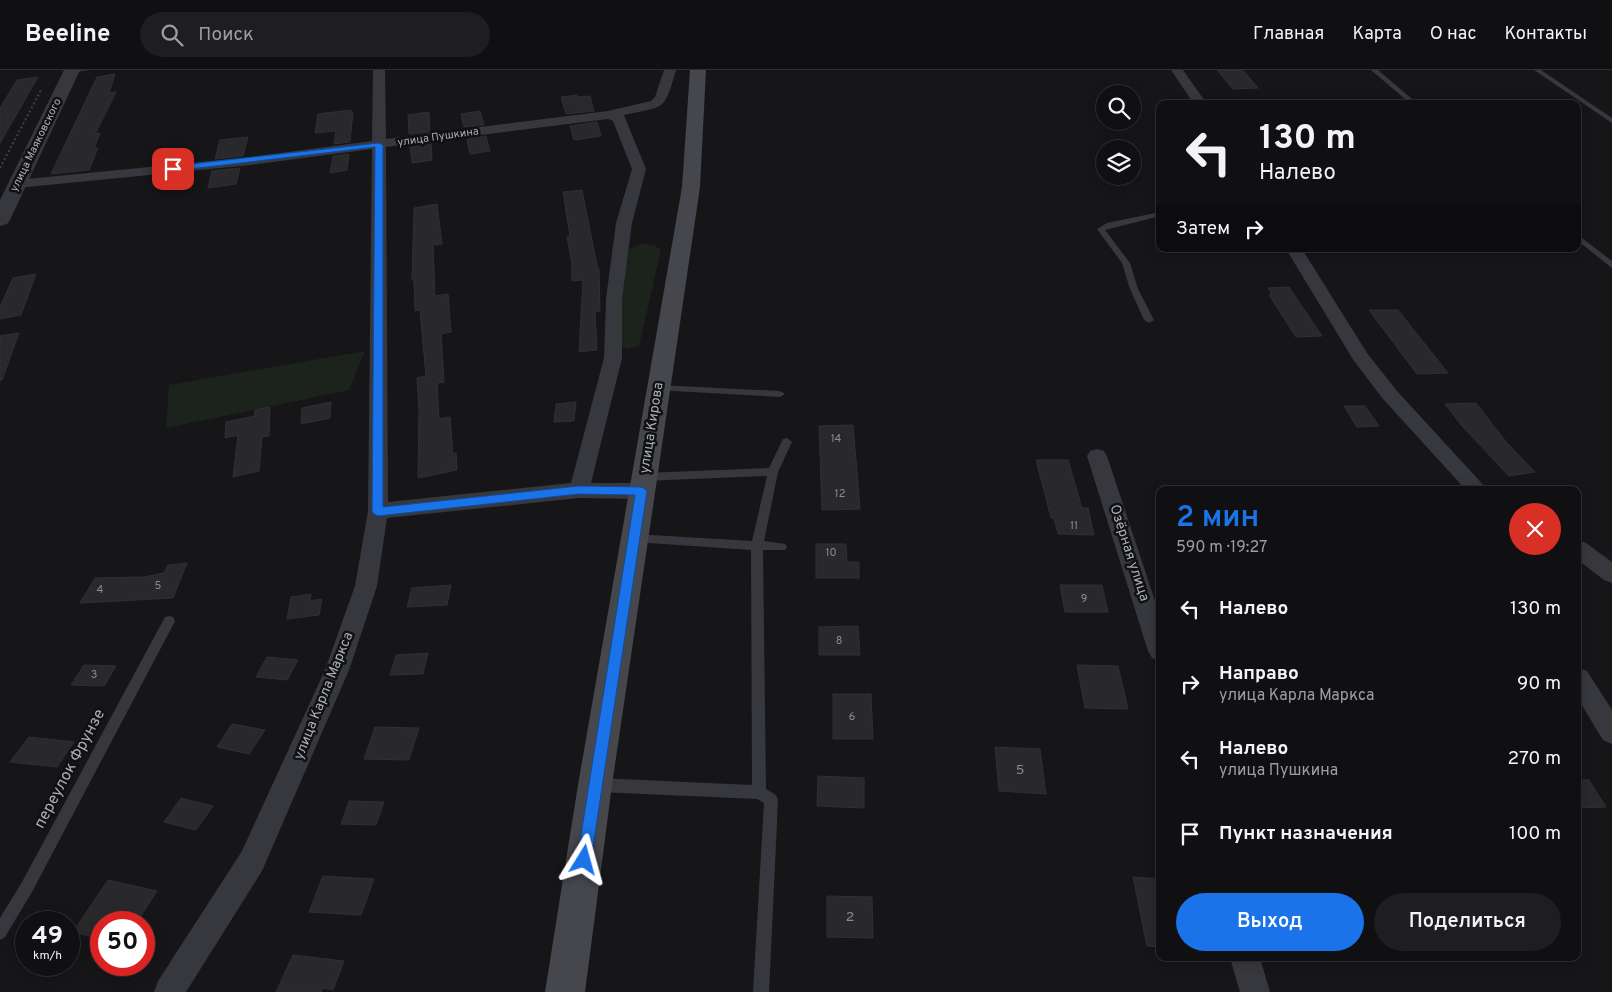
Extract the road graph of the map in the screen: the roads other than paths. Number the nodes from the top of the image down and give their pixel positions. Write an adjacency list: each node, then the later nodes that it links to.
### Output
1 (379, 70): 12 (street, улица Карла Маркса)
2 (670, 70): 10 (street, улица Пушкина)
3 (698, 70): 20 (main road, улица Кирова)
4 (1177, 70): 8 (street)
5 (1374, 70): 9 (lane)
6 (1537, 70): 11 (lane)
7 (76, 71): 13 (street, улица Маяковского)
8 (1198, 100)
9 (1410, 100)
10 (614, 117): 12 (street, улица Пушкина); 27 (street)
11 (1612, 121)
12 (379, 145): 13 (street, улица Пушкина); 28 (street, улица Карла Маркса)
13 (17, 184): 15 (street, улица Маяковского)
14 (1156, 215): 19 (lane)
15 (0, 220)
16 (1581, 239): 18 (lane)
17 (1296, 252): 26 (street)
18 (1612, 265)
19 (1149, 320)
20 (658, 388): 21 (lane); 25 (main road, улица Кирова)
21 (780, 394)
22 (787, 442): 24 (lane)
23 (1097, 456): 35 (street, Озёрная улица)
24 (773, 472): 25 (lane); 30 (lane)
25 (643, 484): 27 (street); 29 (main road, улица Кирова)
26 (1474, 486)
27 (579, 490): 28 (street)
28 (378, 511): 42 (street, улица Карла Маркса)
29 (634, 538): 30 (lane); 38 (main road, улица Кирова)
30 (756, 546): 31 (lane); 39 (lane)
31 (781, 547)
32 (1581, 551): 33 (street)
33 (1612, 574)
34 (169, 621): 40 (lane, переулок Фрунзе)
35 (1156, 639)
36 (1581, 684): 37 (street)
37 (1612, 732)
38 (595, 785): 39 (lane); 43 (main road, улица Кирова)
39 (759, 792): 44 (lane)
40 (0, 932)
41 (1245, 961): 45 (street)
42 (169, 992)
43 (565, 992)
44 (761, 992)
45 (1255, 992)

